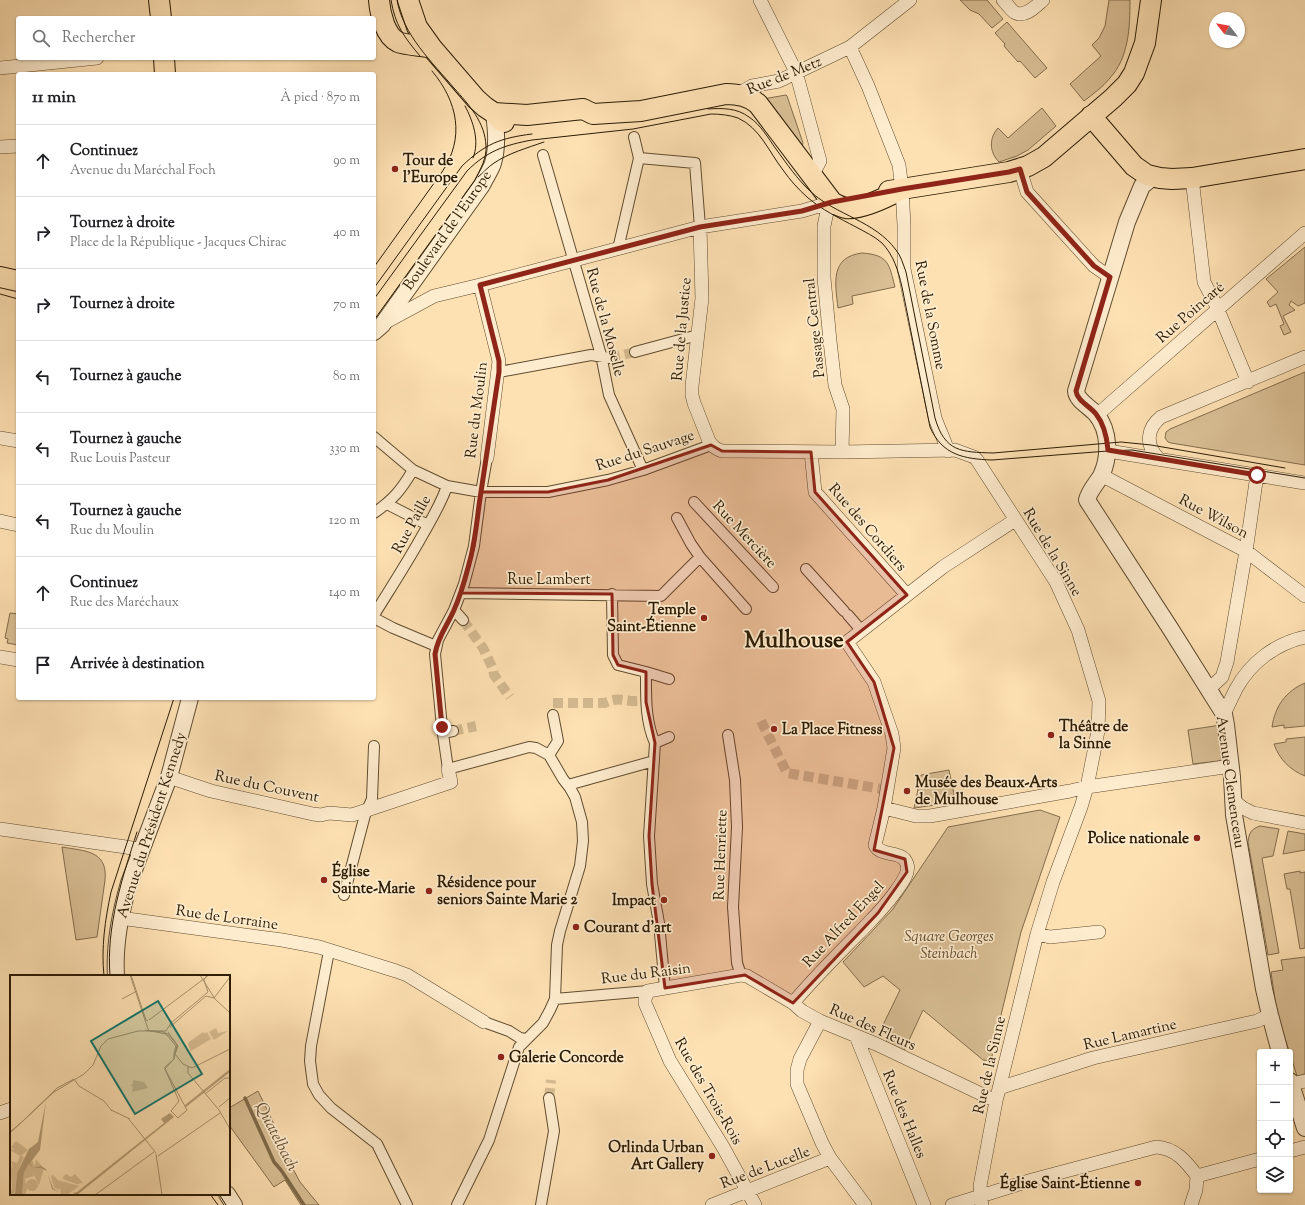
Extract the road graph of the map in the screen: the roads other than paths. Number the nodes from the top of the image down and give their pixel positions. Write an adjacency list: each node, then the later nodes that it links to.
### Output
1 (159, 0): 9 (main road)
2 (379, 0): 11 (main road)
3 (408, 0): 11 (main road)
4 (760, 0): 16 (street)
5 (910, 0): 10 (street, Rue de Metz)
6 (1003, 0): 7 (street)
7 (1043, 0)
8 (1150, 0): 19 (main road)
9 (161, 16)
10 (850, 47): 16 (street, Rue de Metz); 30 (street, Rue de la Somme)
11 (432, 48): 18 (main road)
12 (78, 60): 14 (street)
13 (164, 60): 15 (main road)
14 (0, 68)
15 (165, 72)
16 (796, 72): 17 (street, Rue de Metz); 27 (street)
17 (738, 94): 18 (main road, Rue de Metz); 27 (main road)
18 (494, 113): 41 (street, Boulevard de l'Europe)
19 (1091, 116): 26 (main road); 28 (main road)
20 (634, 136): 24 (street)
21 (16, 146): 22 (street)
22 (0, 148)
23 (543, 155): 35 (street, Rue de la Moselle)
24 (639, 158): 32 (street, Rue de la Justice); 34 (street)
25 (1305, 159): 29 (main road)
26 (1020, 169): 30 (main road); 37 (street)
27 (812, 176): 31 (main road)
28 (1153, 177): 29 (main road); 37 (street)
29 (1192, 178): 40 (street)
30 (902, 189): 31 (main road); 54 (street, Rue de la Somme)
31 (832, 202): 32 (street); 56 (street, Passage Central)
32 (700, 227): 34 (street); 42 (street, Rue de la Justice)
33 (1305, 233): 40 (street, Rue Poincaré)
34 (618, 249): 35 (street)
35 (573, 260): 39 (street); 44 (street, Rue de la Moselle)
36 (0, 277): 38 (main road)
37 (1110, 277): 48 (street)
38 (16, 281)
39 (480, 285): 41 (street); 46 (street, Rue du Moulin)
40 (1217, 309): 47 (street); 48 (street, Rue Poincaré)
41 (378, 329)
42 (698, 335): 43 (street); 52 (street, Rue de la Justice)
43 (635, 352)
44 (606, 357): 46 (street); 61 (street, Rue de la Moselle)
45 (1305, 357): 47 (street)
46 (499, 372): 58 (street, Rue du Moulin)
47 (1248, 382): 59 (street)
48 (1097, 415): 53 (street)
49 (0, 438): 51 (street)
50 (376, 439): 60 (street, Rue du Sauvage)
51 (16, 441)
52 (712, 445): 55 (street, Rue du Sauvage); 61 (street, Rue du Sauvage)
53 (1108, 450): 59 (street); 62 (street)
54 (948, 451): 56 (street, Rue du Sauvage); 57 (street, Rue du Sauvage)
55 (811, 452): 56 (street, Rue du Sauvage); 81 (street, Rue des Cordiers)
56 (842, 452)
57 (964, 453): 71 (street, Rue de la Sinne)
58 (487, 458): 66 (street, Rue du Moulin)
59 (1158, 458): 63 (street)
60 (413, 470): 65 (street, Rue du Sauvage); 68 (street)
61 (643, 470): 66 (street, Rue du Sauvage)
62 (1101, 475): 75 (street, Rue Wilson); 95 (street, Avenue Clemenceau)
63 (1257, 475): 64 (street); 75 (street)
64 (1305, 482)
65 (447, 486): 66 (street, Rue du Sauvage); 74 (street, Rue Paille)
66 (481, 492): 79 (street, Rue du Moulin)
67 (694, 502): 78 (street, Rue Mercière)
68 (387, 504): 69 (street); 74 (street)
69 (376, 512)
70 (677, 518): 76 (street)
71 (1015, 520): 81 (street); 109 (street, Rue de la Sinne)
72 (0, 521): 73 (street)
73 (16, 525)
74 (428, 525): 85 (street, Rue Paille)
75 (1246, 551): 82 (street, Rue Wilson); 95 (street)
76 (700, 557): 80 (street, Rue Lambert); 83 (street)
77 (806, 569): 88 (street)
78 (773, 587)
79 (461, 593): 80 (street, Rue Lambert); 84 (street, Rue du Moulin)
80 (612, 594): 93 (street)
81 (907, 596): 88 (street)
82 (1305, 596)
83 (746, 609)
84 (454, 610): 87 (street); 90 (street, Rue du Moulin)
85 (376, 612)
86 (376, 619): 90 (street)
87 (463, 620)
88 (862, 630): 111 (street)
89 (1305, 637): 97 (street)
90 (436, 646): 106 (street)
91 (0, 657): 92 (street)
92 (16, 660)
93 (646, 672): 94 (street); 101 (street)
94 (669, 679)
95 (1209, 689): 97 (street, Avenue Clemenceau)
96 (189, 700): 107 (street, Avenue du Président Kennedy)
97 (1224, 714): 105 (street, Avenue Clemenceau)
98 (553, 715): 103 (street)
99 (728, 735): 122 (street, Rue Henriette)
100 (670, 737): 101 (street)
101 (655, 743): 104 (street)
102 (374, 746): 112 (street)
103 (549, 755): 106 (street); 108 (street)
104 (654, 761): 108 (street); 123 (street)
105 (1231, 766): 109 (street); 110 (street, Avenue Clemenceau)
106 (448, 769): 112 (street, Rue du Couvent)
107 (169, 777): 112 (street, Rue du Couvent); 115 (street, Avenue du Président Kennedy)
108 (568, 785): 125 (street)
109 (1086, 787): 111 (street); 119 (street, Rue de la Sinne)
110 (1233, 800): 113 (street); 127 (street, Avenue Clemenceau)
111 (884, 808): 126 (street, Rue Alfred Engel)
112 (368, 810): 116 (street)
113 (1305, 823)
114 (0, 829): 115 (street)
115 (142, 850): 117 (street, Avenue du Président Kennedy)
116 (344, 895)
117 (120, 918): 120 (street, Rue de Lorraine); 121 (street, Avenue du Président Kennedy)
118 (1099, 932): 119 (street)
119 (1037, 934): 136 (street, Rue de la Sinne)
120 (329, 951): 129 (street, Rue de Lorraine); 151 (street)
121 (116, 975)
122 (741, 975): 123 (street, Rue du Raisin); 126 (street, Rue des Fleurs)
123 (665, 988): 124 (street, Rue du Raisin)
124 (648, 991): 125 (street, Rue du Raisin); 147 (street, Rue des Trois-Rois)
125 (555, 999): 131 (street)
126 (793, 1003): 128 (street, Rue des Fleurs)
127 (1270, 1015): 133 (street, Avenue Clemenceau); 136 (street, Rue Lamartine)
128 (820, 1021): 130 (street, Rue des Fleurs); 144 (street)
129 (484, 1022): 131 (street)
130 (856, 1036): 132 (street, Rue des Fleurs); 134 (street, Rue des Halles)
131 (526, 1039): 152 (street)
132 (876, 1044): 134 (street); 138 (street, Rue des Fleurs)
133 (1279, 1049)
134 (864, 1055): 157 (street, Rue des Halles)
135 (1295, 1082): 141 (street)
136 (999, 1088): 138 (street, Rue de la Sinne)
137 (549, 1098): 153 (street)
138 (996, 1101): 149 (street, Rue de la Sinne)
139 (10, 1109): 140 (street)
140 (0, 1113)
141 (1305, 1128)
142 (1305, 1147): 143 (street)
143 (1293, 1150)
144 (830, 1158): 147 (street, Rue de Lucelle); 156 (street)
145 (1257, 1160): 146 (street)
146 (1197, 1176): 149 (street); 159 (street)
147 (748, 1191): 154 (street, Rue de Lucelle); 155 (street, Rue des Trois-Rois)
148 (228, 1195): 150 (street)
149 (981, 1200): 158 (street)
150 (234, 1205)
151 (407, 1205)
152 (457, 1205)
153 (541, 1205)
154 (712, 1205)
155 (755, 1205)
156 (865, 1205)
157 (924, 1205)
158 (952, 1205)
159 (1191, 1205)

